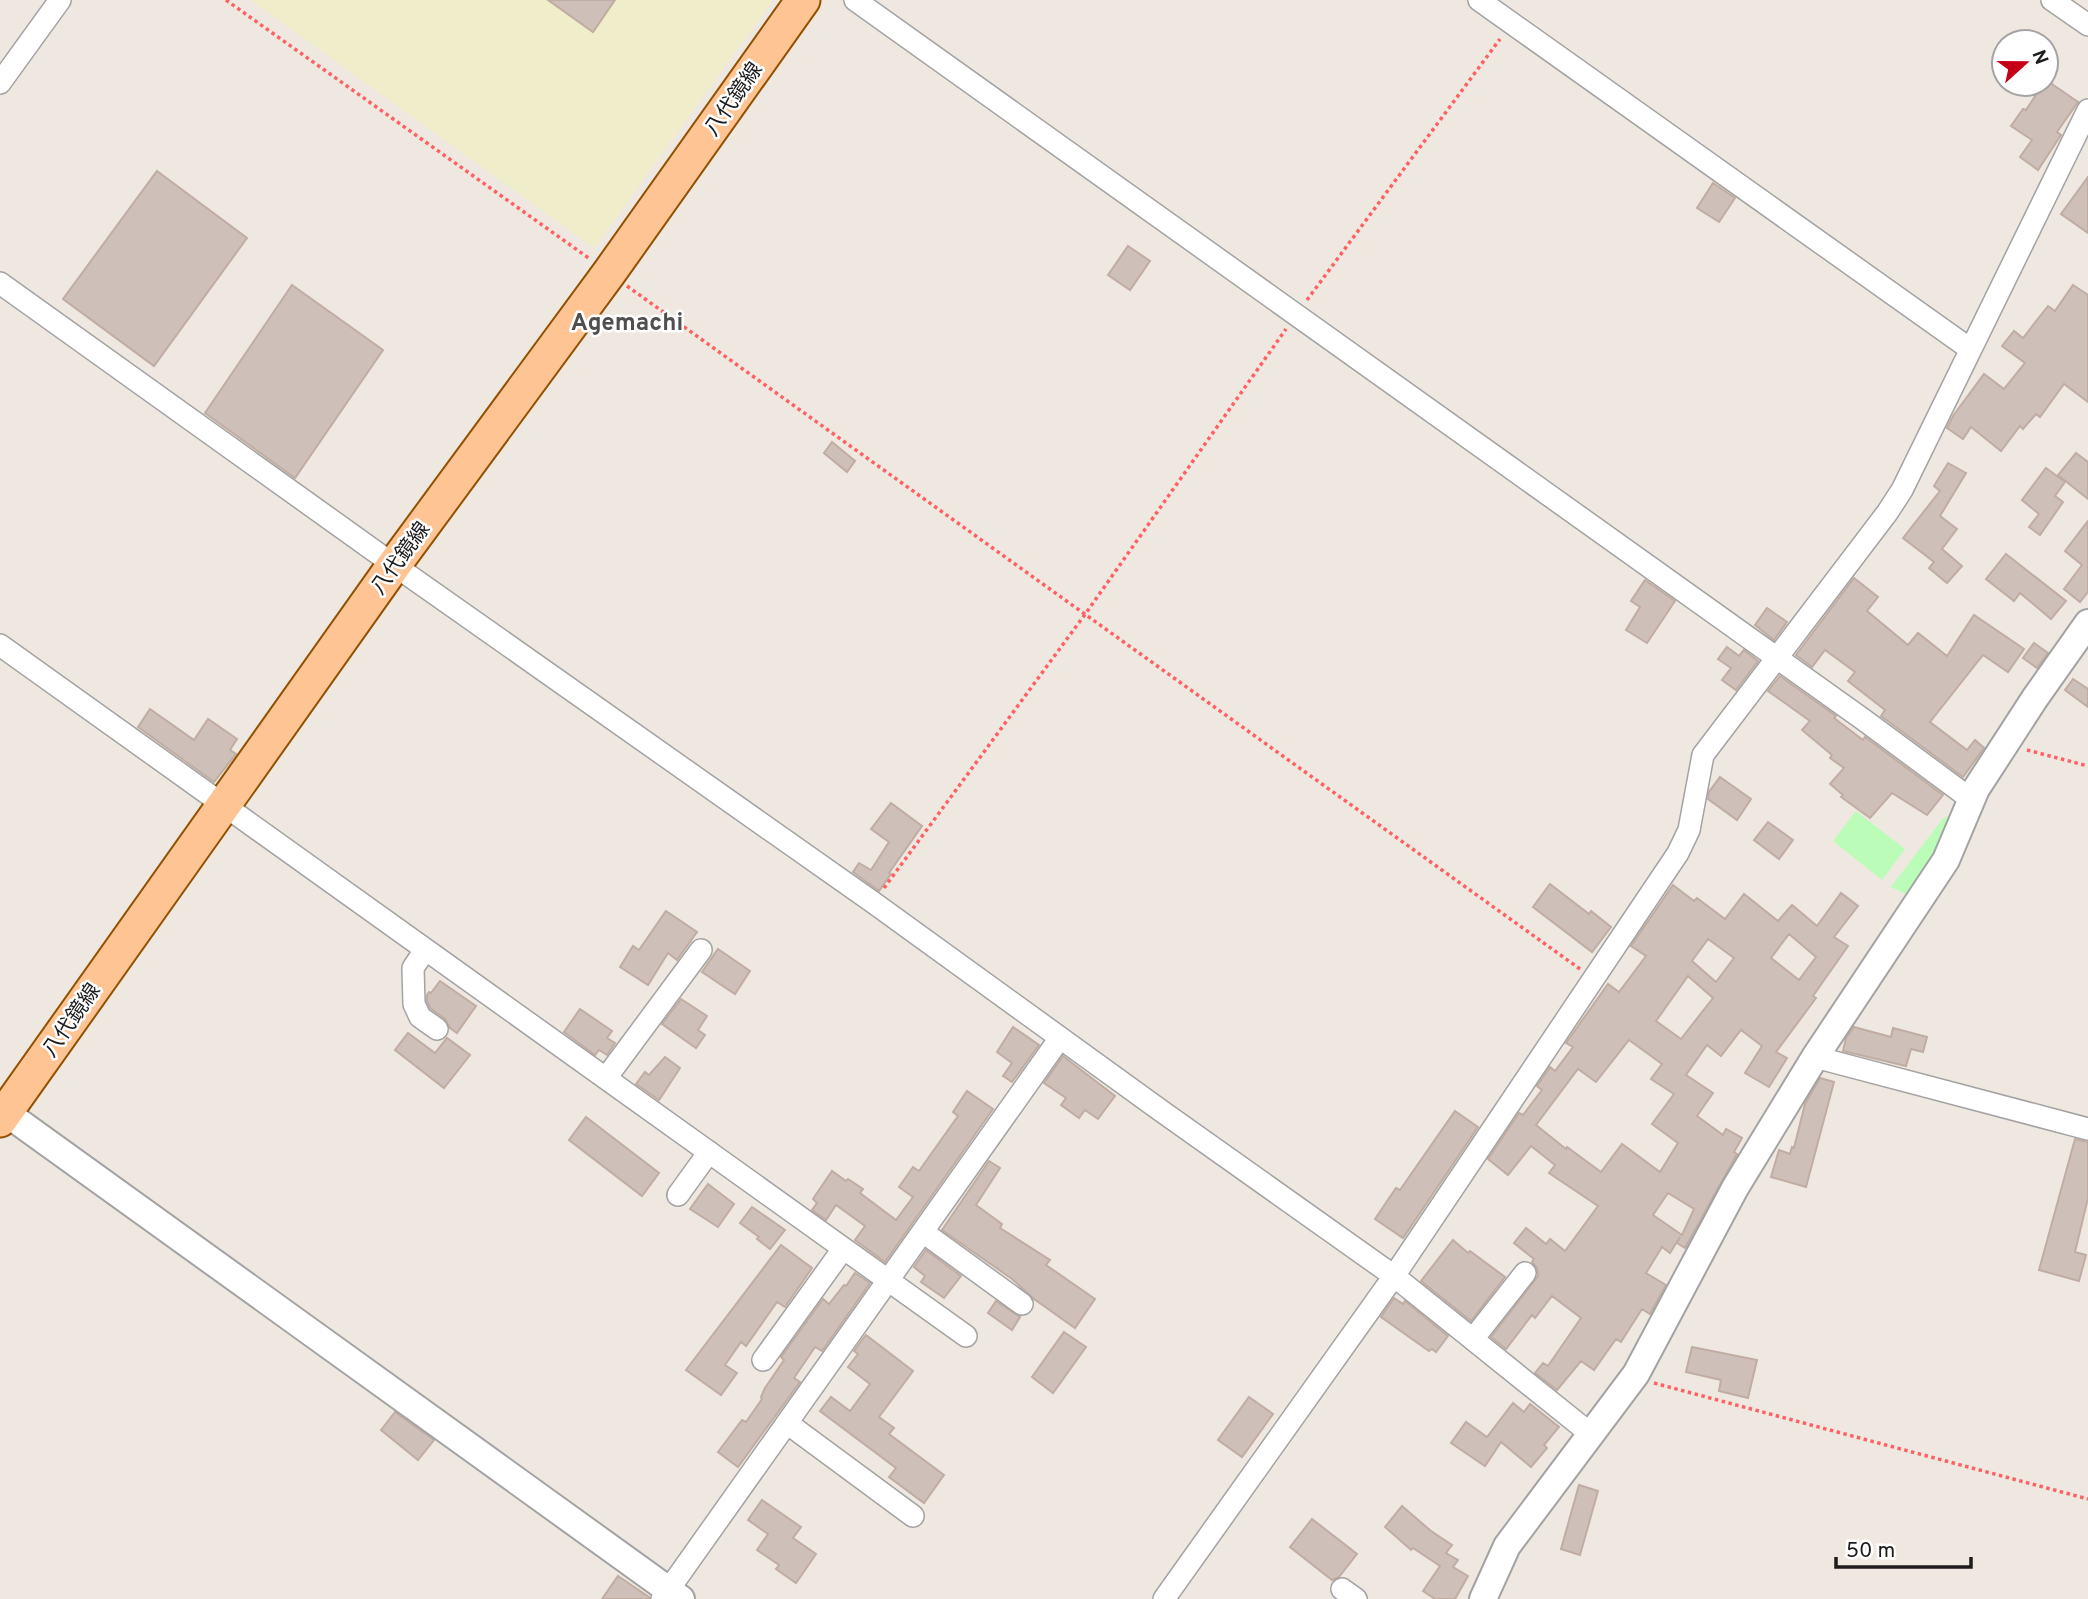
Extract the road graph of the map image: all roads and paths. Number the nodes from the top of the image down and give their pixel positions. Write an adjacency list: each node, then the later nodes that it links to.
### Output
1 (60, 0): 9 (street)
2 (226, 0): 11 (path)
3 (803, 0): 11 (main road, 八代鏡線)
4 (855, 0): 13 (street)
5 (1479, 0): 7 (street)
6 (2052, 0): 8 (street)
7 (1511, 23): 13 (path); 14 (street)
8 (2088, 25)
9 (0, 83)
10 (2088, 110): 14 (street)
11 (610, 273): 15 (main road, 八代鏡線); 16 (path)
12 (0, 283): 15 (street)
13 (1296, 316): 16 (path); 19 (street)
14 (1970, 349): 19 (street)
15 (394, 565): 23 (main road, 八代鏡線); 24 (street)
16 (1086, 613): 24 (path); 27 (path)
17 (2088, 623): 20 (street)
18 (0, 645): 23 (street)
19 (1776, 658): 22 (street); 27 (street)
20 (2006, 743): 21 (path); 22 (street)
21 (2088, 766)
22 (1972, 800): 30 (street)
23 (224, 805): 25 (street); 32 (main road, 八代鏡線)
24 (873, 903): 29 (street)
25 (425, 950): 28 (street); 31 (street)
26 (701, 950): 31 (street)
27 (1593, 978): 39 (street)
28 (437, 1030)
29 (1060, 1038): 36 (street); 39 (street)
30 (1815, 1058): 33 (street); 47 (street)
31 (606, 1078): 34 (street)
32 (2, 1113): 50 (street)
33 (2088, 1129)
34 (709, 1152): 35 (street); 37 (street)
35 (678, 1195)
36 (923, 1232): 40 (street); 41 (street)
37 (843, 1249): 40 (street); 44 (street)
38 (1525, 1273): 43 (street)
39 (1394, 1276): 43 (street); 51 (street)
40 (888, 1280): 42 (street); 46 (street)
41 (1023, 1304)
42 (966, 1336)
43 (1473, 1339): 47 (street)
44 (763, 1360)
45 (1652, 1383): 48 (path)
46 (787, 1423): 49 (street); 50 (street)
47 (1592, 1435): 52 (street)
48 (2088, 1499)
49 (913, 1516)
50 (671, 1596)
51 (1164, 1599)
52 (1483, 1599)

